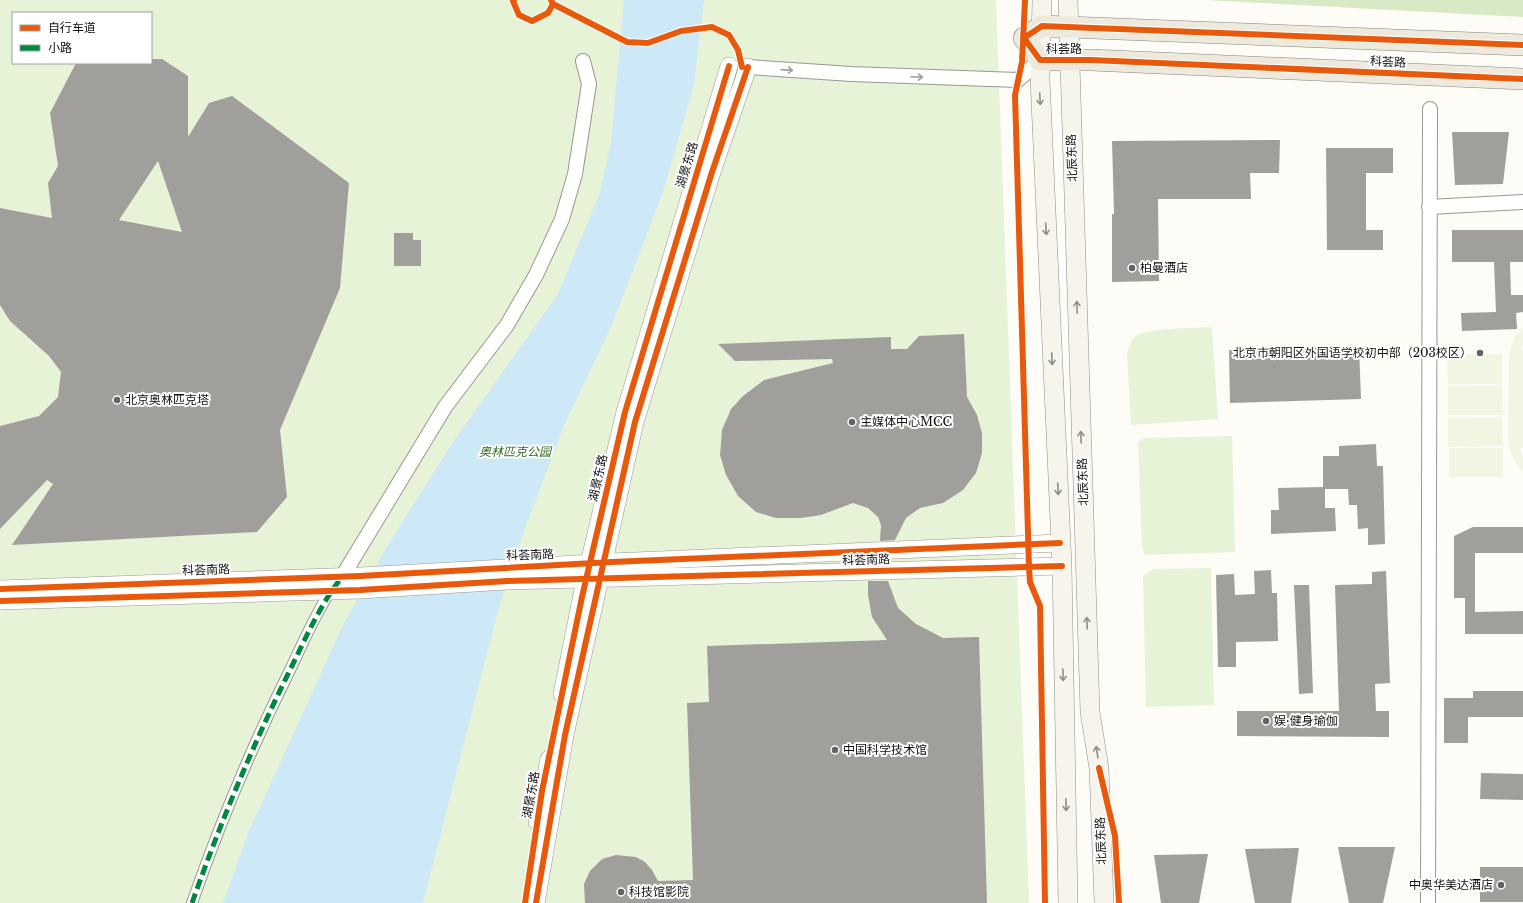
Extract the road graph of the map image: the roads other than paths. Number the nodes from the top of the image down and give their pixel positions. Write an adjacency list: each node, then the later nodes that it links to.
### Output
1 (1042, 0): 3 (main road)
2 (1068, 0): 4 (main road, 北辰东路)
3 (1042, 26): 4 (main road, 科荟路); 6 (main road, 科荟路)
4 (1069, 26): 5 (main road, 科荟路); 7 (main road, 北辰东路)
5 (1523, 45)
6 (1040, 60): 7 (main road, 科荟路); 10 (street, 科荟路, one-way to 6); 17 (main road, 北辰东路, one-way to 17)
7 (1070, 60): 11 (main road, 科荟路); 30 (main road, 北辰东路, one-way to 7)
8 (583, 61): 21 (street)
9 (729, 66): 13 (street, 湖景东路)
10 (748, 67): 14 (street, 湖景东路)
11 (1523, 79)
12 (1430, 109): 16 (street)
13 (715, 112): 14 (street); 18 (street, 湖景东路)
14 (731, 118): 18 (street, 湖景东路)
15 (1523, 202): 16 (street)
16 (1429, 207): 31 (street)
17 (1060, 543): 18 (street, 科荟南路); 19 (main road, 北辰东路)
18 (596, 563): 20 (street, 科荟南路); 22 (street, 湖景东路)
19 (1062, 566): 22 (street, 科荟南路); 29 (main road, 北辰东路, one-way to 29)
20 (508, 574): 21 (street, 科荟南路); 22 (street, 科荟南路); 24 (street, 科荟南路)
21 (342, 577): 23 (street, 科荟南路); 24 (street)
22 (592, 580): 27 (street, 湖景东路); 28 (street, 湖景东路)
23 (0, 589)
24 (331, 590): 25 (street, 科荟南路); 26 (street)
25 (0, 601)
26 (192, 903)
27 (525, 903)
28 (536, 903)
29 (1068, 903)
30 (1104, 903)
31 (1428, 903)

